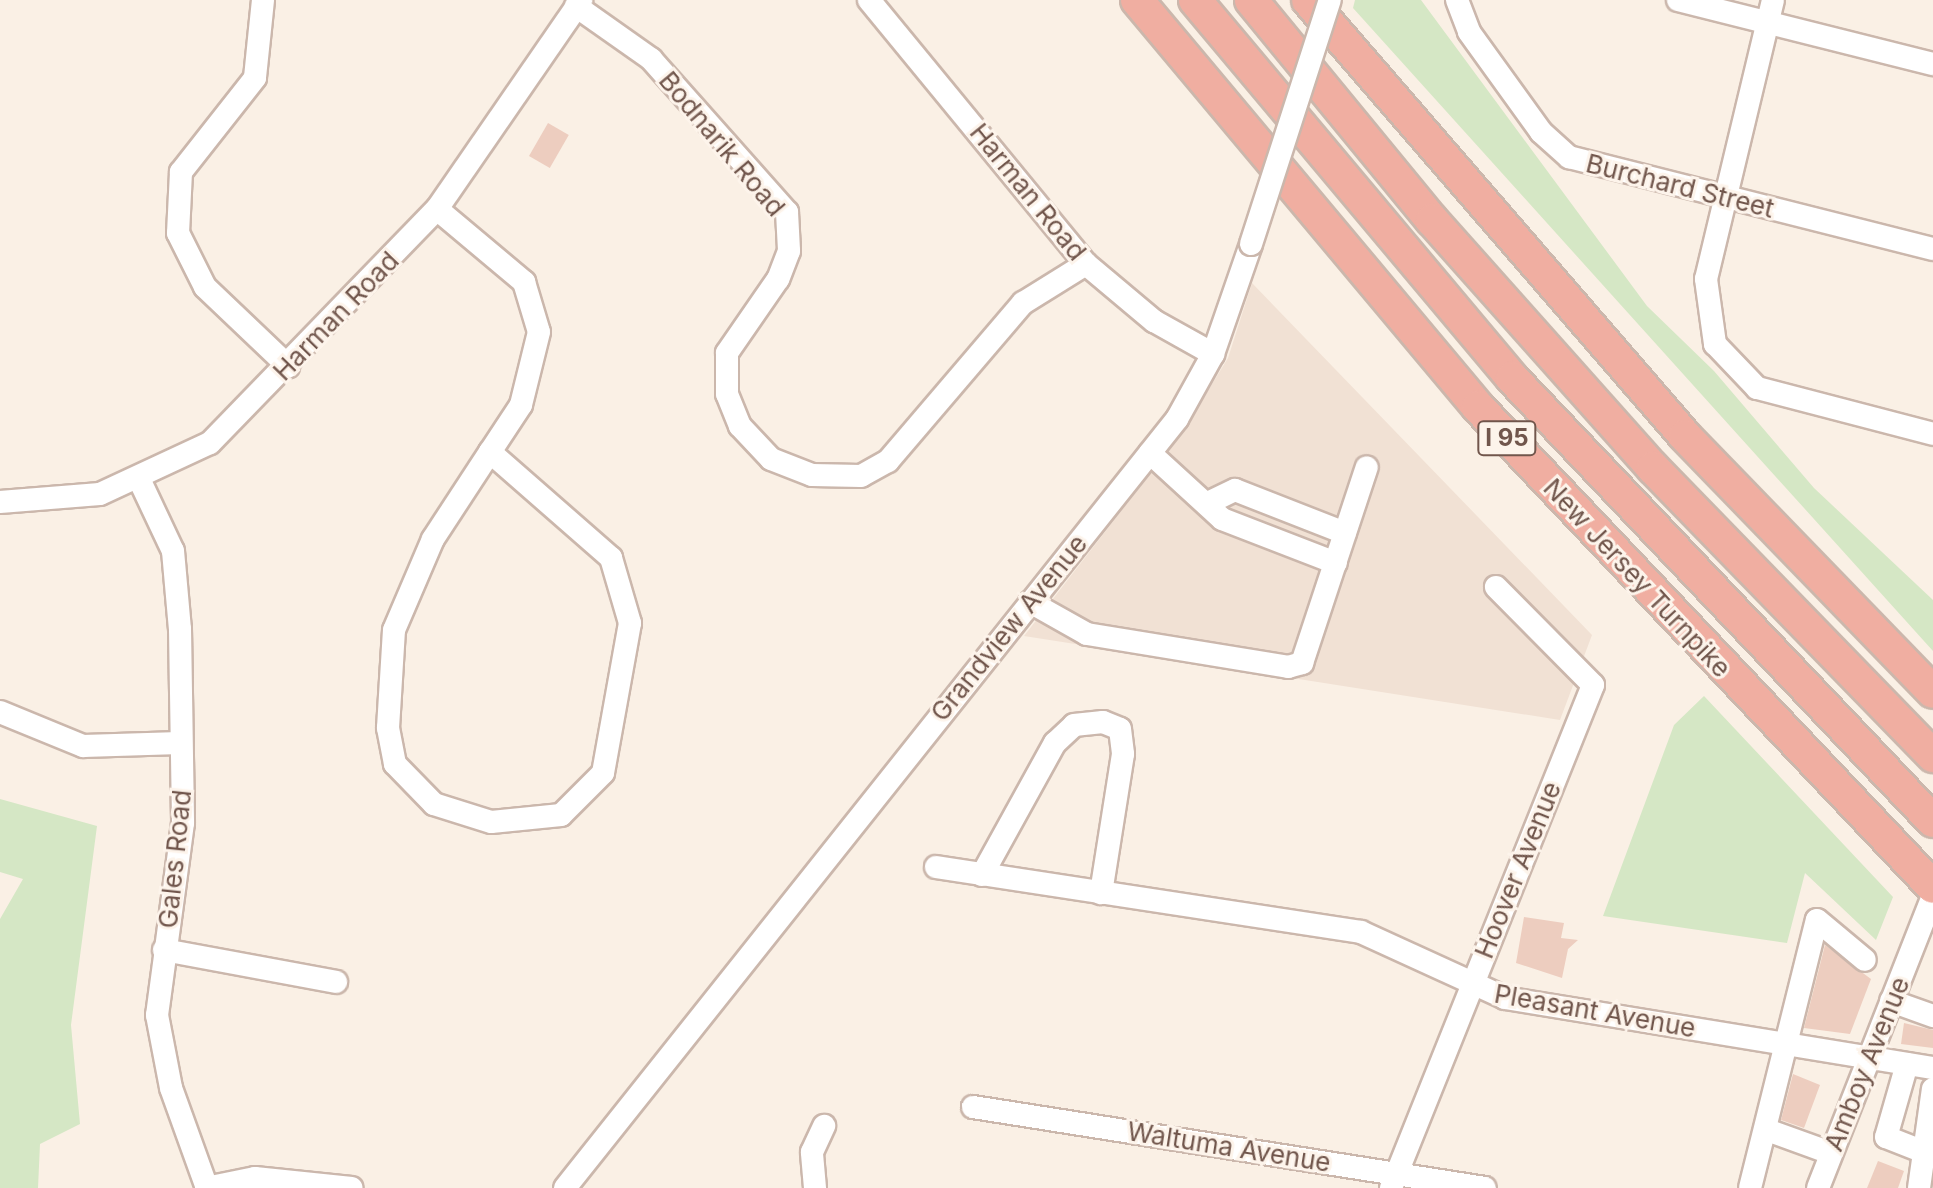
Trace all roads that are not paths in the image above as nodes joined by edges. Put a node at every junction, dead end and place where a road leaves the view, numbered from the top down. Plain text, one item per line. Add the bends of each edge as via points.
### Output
1 (263, 0) edge
2 (869, 0) edge
3 (1137, 0) edge
4 (1195, 0) edge
5 (1251, 0) edge
6 (1308, 0) edge
7 (1330, 0) edge
8 (1457, 0) edge
9 (1678, 0) edge
10 (1773, 0) edge
11 (579, 3) edge
12 (1767, 22) junction
13 (1933, 64) edge
14 (1723, 198) junction
15 (437, 209) junction
16 (1933, 249) edge
17 (1086, 264) junction
18 (1213, 354) junction
19 (288, 366) junction
20 (1933, 434) edge
21 (490, 452) junction
22 (1150, 453) junction
23 (1367, 467) dead end
24 (140, 481) junction
25 (0, 502) edge
26 (1208, 503) junction
27 (1345, 533) junction
28 (1336, 563) junction
29 (1496, 587) dead end
30 (1030, 602) junction
31 (1933, 692) edge
32 (0, 712) edge
33 (180, 743) junction
34 (1933, 756) edge
35 (1927, 814) edge
36 (936, 867) dead end
37 (982, 875) junction
38 (1933, 887) edge
39 (1101, 893) junction
40 (1933, 896) edge
41 (164, 950) junction
42 (1865, 960) dead end
43 (336, 982) dead end
44 (1471, 986) junction
45 (1891, 1001) junction
46 (1933, 1016) edge
47 (1785, 1044) junction
48 (1869, 1058) junction
49 (1907, 1064) junction
50 (1933, 1068) edge
51 (1933, 1089) edge
52 (973, 1107) dead end
53 (824, 1126) dead end
54 (1767, 1130) junction
55 (1924, 1152) junction
56 (1831, 1153) junction
57 (1394, 1180) edge
58 (280, 1183) edge
59 (206, 1188) edge
60 (351, 1188) edge
61 (565, 1188) edge
62 (815, 1188) edge
63 (1485, 1188) edge
64 (1750, 1188) edge
65 (1818, 1188) edge
66 (1919, 1188) edge

1 - 19 street via 255,78 181,172 178,233 205,287
2 - 17 street, Harman Road
3 - 38 highway, New Jersey Turnpike / I 95 via 1478,407
4 - 35 highway, New Jersey Turnpike / I 95 via 1512,378
5 - 34 highway via 1590,398
6 - 31 highway via 1664,414
7 - 18 street, Grandview Avenue, bridge
8 - 14 street, Burchard Street via 1469,32 1562,152
9 - 12 street
10 - 12 street
11 - 15 street, Harman Road
11 - 17 street, Bodnarik Road via 651,59 787,212 789,251 778,279 727,353 727,394 740,426 771,459 812,475 861,476 888,461 1023,303
12 - 13 street
12 - 14 street
14 - 16 street, Burchard Street
14 - 20 street via 1705,303 1715,344 1757,388
15 - 19 street, Harman Road
15 - 21 street via 524,282 539,332 521,405
17 - 18 street, Harman Road via 1154,321
18 - 22 street, Grandview Avenue
19 - 24 street, Harman Road via 210,443
21 - 21 street via 433,539 394,630 388,728 395,764 434,804 491,822 561,815 603,773 630,623 611,558
22 - 26 street
22 - 30 street, Grandview Avenue
23 - 27 street
24 - 25 street, Harman Road via 71,500
24 - 33 street, Gales Road via 173,551
26 - 27 street via 1235,490
26 - 28 street via 1222,519
27 - 28 street
28 - 30 street via 1302,663 1288,667 1087,634
29 - 44 street, Hoover Avenue via 1593,685
30 - 61 street, Grandview Avenue
32 - 33 street via 83,746
33 - 41 street, Gales Road via 183,823
36 - 37 street, Pleasant Avenue
37 - 39 street, Pleasant Avenue
37 - 39 street via 1055,743 1074,725 1103,722 1120,729 1123,754
39 - 44 street, Pleasant Avenue via 1361,932
40 - 45 street, Amboy Avenue
41 - 43 street
41 - 59 street, Gales Road via 157,1015 163,1053
42 - 47 street via 1817,920
44 - 47 street, Pleasant Avenue via 1505,998
44 - 57 street, Hoover Avenue
45 - 46 street
45 - 48 street, Amboy Avenue
47 - 48 street, Pleasant Avenue
47 - 54 street
48 - 49 street, Pleasant Avenue
48 - 56 street, Amboy Avenue
49 - 50 street, Pleasant Avenue
49 - 55 street via 1886,1137
51 - 55 street
52 - 57 street, Waltuma Avenue
53 - 62 street via 812,1152
54 - 56 street
54 - 64 street
55 - 66 street
56 - 65 street, Amboy Avenue
57 - 63 street, Waltuma Avenue
58 - 59 street
58 - 60 street

